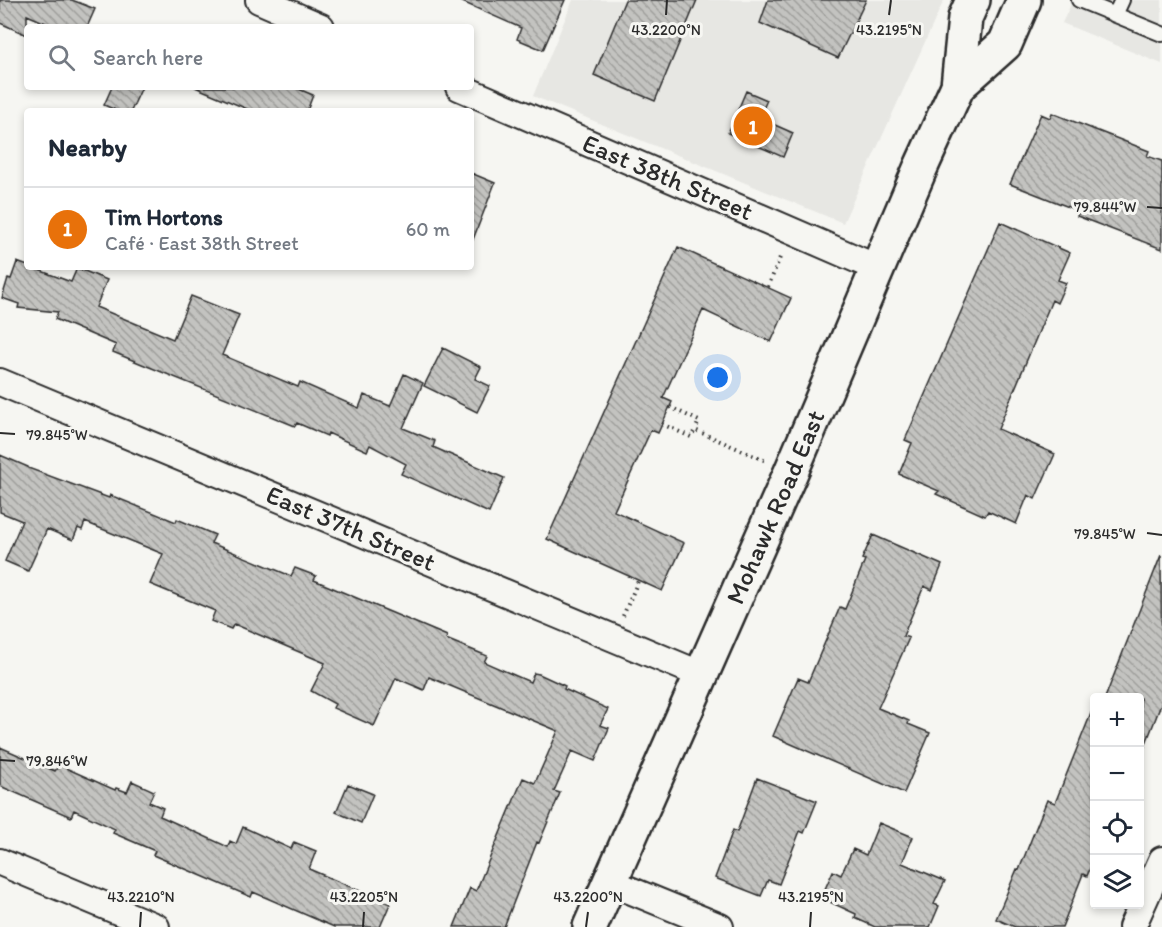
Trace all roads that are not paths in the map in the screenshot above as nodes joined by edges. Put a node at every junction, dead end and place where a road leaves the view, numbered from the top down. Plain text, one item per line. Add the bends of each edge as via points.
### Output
1 (259, 0) edge
2 (973, 0) edge
3 (1024, 0) edge
4 (1078, 0) edge
5 (1122, 0) edge
6 (1115, 15) junction
7 (314, 24) edge
8 (1162, 34) edge
9 (958, 86) junction
10 (466, 90) edge
11 (877, 268) junction
12 (0, 382) edge
13 (702, 675) junction
14 (1162, 860) edge
15 (0, 862) edge
16 (610, 882) junction
17 (156, 927) edge
18 (590, 927) edge
19 (720, 927) edge
20 (1132, 927) edge

1 - 7 street
2 - 9 main road, Mohawk Road East via 965,18
3 - 9 main road, Mohawk Road East via 1005,44
4 - 6 lane
5 - 6 lane
6 - 8 lane
9 - 11 main road, Mohawk Road East
10 - 11 street, East 38th Street
11 - 13 main road, Mohawk Road East
12 - 13 street, East 37th Street
13 - 16 main road, Mohawk Road East
14 - 20 street
15 - 17 street
16 - 18 main road, Mohawk Road East
16 - 19 street

